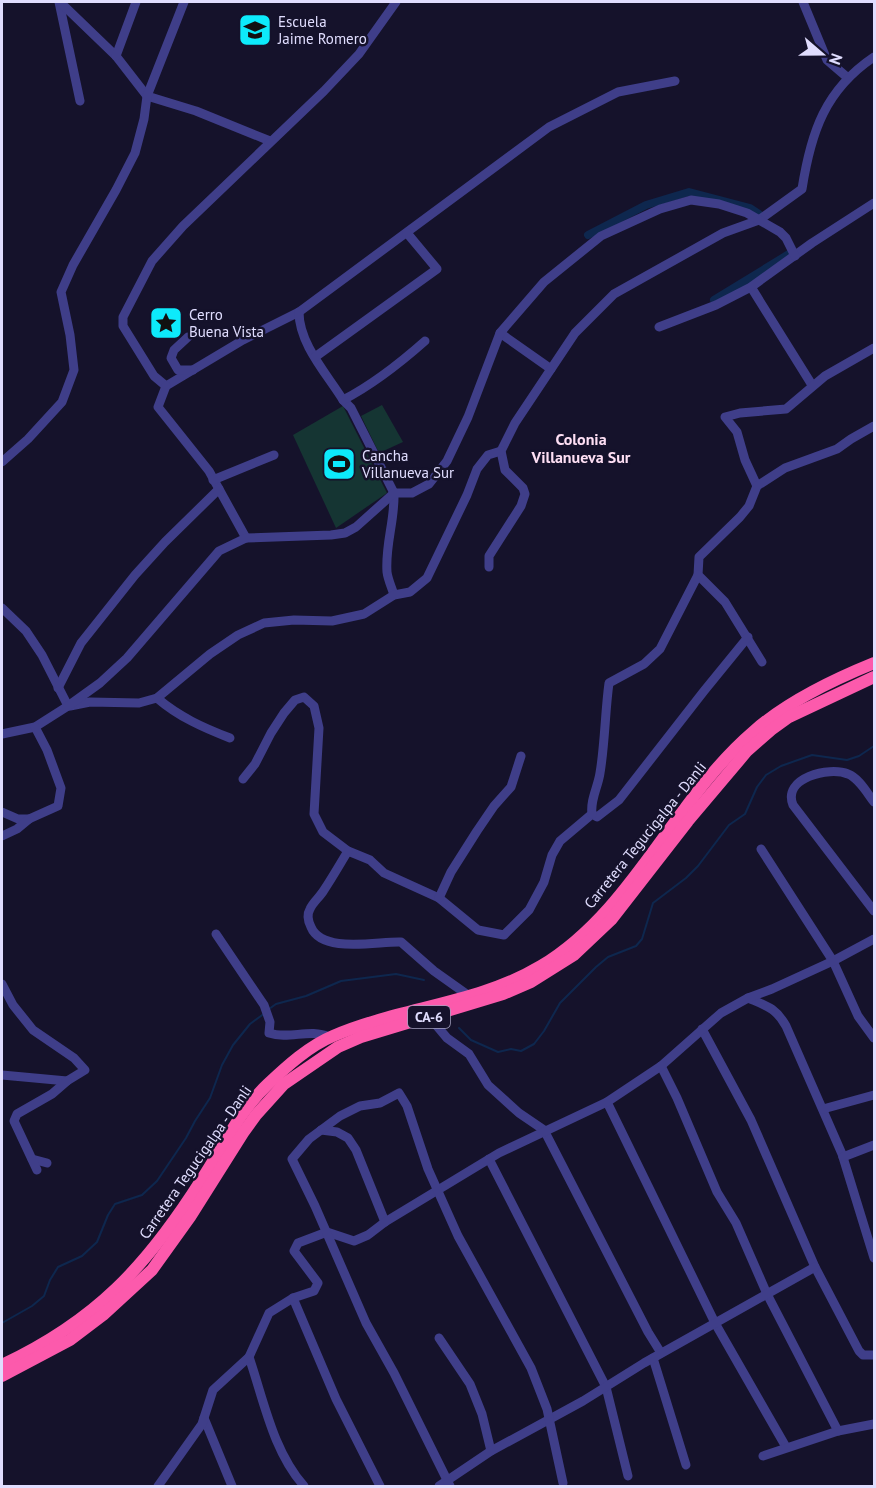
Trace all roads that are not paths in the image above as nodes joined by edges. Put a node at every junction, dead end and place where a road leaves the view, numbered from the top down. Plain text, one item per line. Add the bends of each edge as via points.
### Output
1 (60, 2) edge
2 (136, 2) edge
3 (184, 2) edge
4 (396, 2) edge
5 (803, 2) edge
6 (116, 56) junction
7 (874, 57) edge
8 (848, 78) junction
9 (675, 81) dead end
10 (147, 96) junction
11 (80, 101) dead end
12 (270, 141) junction
13 (874, 203) edge
14 (759, 220) junction
15 (407, 233) junction
16 (795, 256) junction
17 (752, 287) junction
18 (299, 312) junction
19 (659, 327) dead end
20 (500, 333) junction
21 (188, 337) dead end
22 (425, 341) dead end
23 (874, 348) edge
24 (315, 357) junction
25 (551, 369) junction
26 (195, 370) junction
27 (813, 385) junction
28 (166, 386) junction
29 (343, 400) junction
30 (874, 426) edge
31 (501, 451) junction
32 (274, 455) dead end
33 (2, 462) edge
34 (213, 480) junction
35 (757, 486) junction
36 (219, 489) junction
37 (394, 493) junction
38 (246, 538) junction
39 (489, 567) dead end
40 (698, 575) junction
41 (394, 595) junction
42 (2, 608) edge
43 (748, 637) junction
44 (762, 662) dead end
45 (874, 663) edge
46 (874, 677) edge
47 (58, 688) junction
48 (157, 698) junction
49 (68, 706) junction
50 (35, 727) junction
51 (2, 734) edge
52 (230, 738) dead end
53 (521, 756) dead end
54 (243, 779) dead end
55 (874, 802) edge
56 (2, 812) edge
57 (592, 814) junction
58 (29, 819) junction
59 (2, 836) edge
60 (761, 849) dead end
61 (348, 851) junction
62 (439, 898) junction
63 (874, 911) edge
64 (216, 934) dead end
65 (874, 939) edge
66 (833, 961) junction
67 (2, 984) edge
68 (472, 998) junction
69 (748, 998) junction
70 (425, 1012) junction
71 (702, 1029) junction
72 (329, 1038) junction
73 (874, 1038) edge
74 (661, 1066) junction
75 (2, 1075) edge
76 (67, 1081) junction
77 (874, 1095) edge
78 (607, 1102) junction
79 (823, 1109) junction
80 (321, 1130) junction
81 (544, 1130) junction
82 (874, 1145) edge
83 (843, 1156) junction
84 (32, 1159) junction
85 (489, 1159) junction
86 (47, 1162) dead end
87 (37, 1170) dead end
88 (437, 1190) junction
89 (385, 1222) junction
90 (327, 1232) junction
91 (872, 1244) edge
92 (874, 1258) edge
93 (815, 1267) junction
94 (766, 1294) junction
95 (293, 1298) junction
96 (715, 1323) junction
97 (439, 1338) dead end
98 (874, 1355) edge
99 (657, 1356) junction
100 (249, 1357) junction
101 (2, 1365) edge
102 (2, 1376) edge
103 (606, 1387) junction
104 (204, 1418) junction
105 (549, 1419) junction
106 (874, 1424) edge
107 (838, 1431) junction
108 (786, 1447) junction
109 (491, 1451) junction
110 (763, 1456) dead end
111 (686, 1465) dead end
112 (628, 1476) dead end
113 (563, 1483) dead end
114 (446, 1485) edge
115 (158, 1486) edge
116 (232, 1486) edge
117 (304, 1486) edge
118 (380, 1486) edge

1 - 6 street
1 - 11 street
2 - 6 street
3 - 10 street
4 - 12 street via 359,54
5 - 8 street via 827,60
6 - 10 street
7 - 8 street
8 - 14 street via 822,113 802,189
9 - 15 street via 618,92 549,127
10 - 12 street
10 - 33 street via 135,153 61,292 74,370 62,402
12 - 28 street via 152,261 123,317 123,326 154,376
13 - 16 street
14 - 16 street via 780,232
14 - 20 street via 719,204 691,200 660,209 601,236 575,256 544,282
14 - 25 street via 723,233 614,294 575,333
15 - 18 street
15 - 24 street via 437,269
16 - 17 street
17 - 19 street
17 - 27 street
18 - 24 street via 299,325
18 - 26 street
20 - 25 street
20 - 37 street via 447,461 429,484 412,493
21 - 26 street via 171,358 178,370
22 - 29 street via 364,390
23 - 27 street
24 - 29 street
25 - 31 street
26 - 28 street
27 - 35 street via 786,409 724,417 737,432
28 - 34 street via 158,407
29 - 37 street via 351,408
30 - 35 street via 837,449 785,468
31 - 39 street via 505,470 525,495 489,556
31 - 41 street via 488,455 477,469 427,578 410,592
32 - 34 street
34 - 36 street
35 - 40 street via 749,506 699,557
36 - 38 street
36 - 47 street via 150,559 91,629
37 - 38 street via 345,533
37 - 41 street via 387,574
38 - 49 street via 219,551 127,658
40 - 43 street via 725,602
40 - 57 street via 660,650 644,664 609,683 605,740
41 - 48 street via 364,614 332,621 264,623 210,654
42 - 47 street via 26,631
43 - 44 street
43 - 57 street via 619,800 597,817
45 - 68 highway, Carretera Tegucigalpa - Danli / CA-6 via 778,712 753,731 711,776 589,929 541,966
46 - 68 highway, Carretera Tegucigalpa - Danli / CA-6 via 789,717 747,751 612,920 574,955 503,994
47 - 49 street
48 - 49 street via 140,704 90,702
48 - 52 street via 197,725
49 - 50 street
50 - 51 street
50 - 58 street via 61,788 58,806
53 - 62 street via 512,787 487,816
54 - 61 street via 285,713 295,700 304,697 314,706 319,728 314,814 323,832
55 - 63 street via 855,777 841,772 805,778 790,798
56 - 58 street
57 - 62 street via 560,841 529,910 504,935 478,930
58 - 59 street
60 - 66 street
61 - 62 street via 370,860 384,873
61 - 68 street via 309,910 308,920 317,936 356,945 401,942
64 - 72 street via 264,1005 269,1033 315,1033
65 - 66 street
66 - 69 street
66 - 73 street via 858,1016
67 - 76 street via 33,1029 85,1070
68 - 70 highway, Carretera Tegucigalpa - Danli / CA-6
69 - 71 street
69 - 79 street via 780,1014
70 - 72 highway, Carretera Tegucigalpa - Danli / CA-6 via 369,1022
70 - 81 street via 447,1038 469,1054 488,1085
70 - 102 highway, Carretera Tegucigalpa - Danli / CA-6 via 338,1047 284,1084 243,1133 152,1270 104,1315 70,1340
71 - 74 street
71 - 93 street via 751,1119
72 - 101 highway, Carretera Tegucigalpa - Danli / CA-6 via 285,1068 252,1102 143,1263 99,1305 62,1332
74 - 78 street
74 - 94 street
75 - 76 street
76 - 84 street via 15,1117
77 - 79 street
78 - 81 street
78 - 96 street
79 - 83 street
80 - 88 street via 360,1106 380,1103 399,1094 407,1106
80 - 89 street via 348,1138
80 - 90 street via 292,1159
81 - 85 street
81 - 99 street
82 - 83 street
83 - 91 street
84 - 86 street
84 - 87 street
85 - 88 street
85 - 103 street
88 - 89 street
88 - 105 street via 531,1368
89 - 90 street via 354,1240
90 - 95 street via 298,1243 294,1251 318,1282 314,1291
90 - 114 street via 366,1323
91 - 92 street
93 - 94 street
93 - 98 street via 859,1351
94 - 96 street
94 - 107 street
95 - 100 street via 269,1312
95 - 118 street
96 - 99 street
96 - 108 street
97 - 109 street via 470,1384
99 - 103 street
99 - 111 street
100 - 104 street via 213,1390
100 - 117 street via 271,1426 290,1470
103 - 105 street
103 - 112 street
104 - 115 street
104 - 116 street
105 - 109 street
105 - 113 street
106 - 107 street
107 - 108 street
108 - 110 street
109 - 114 street

